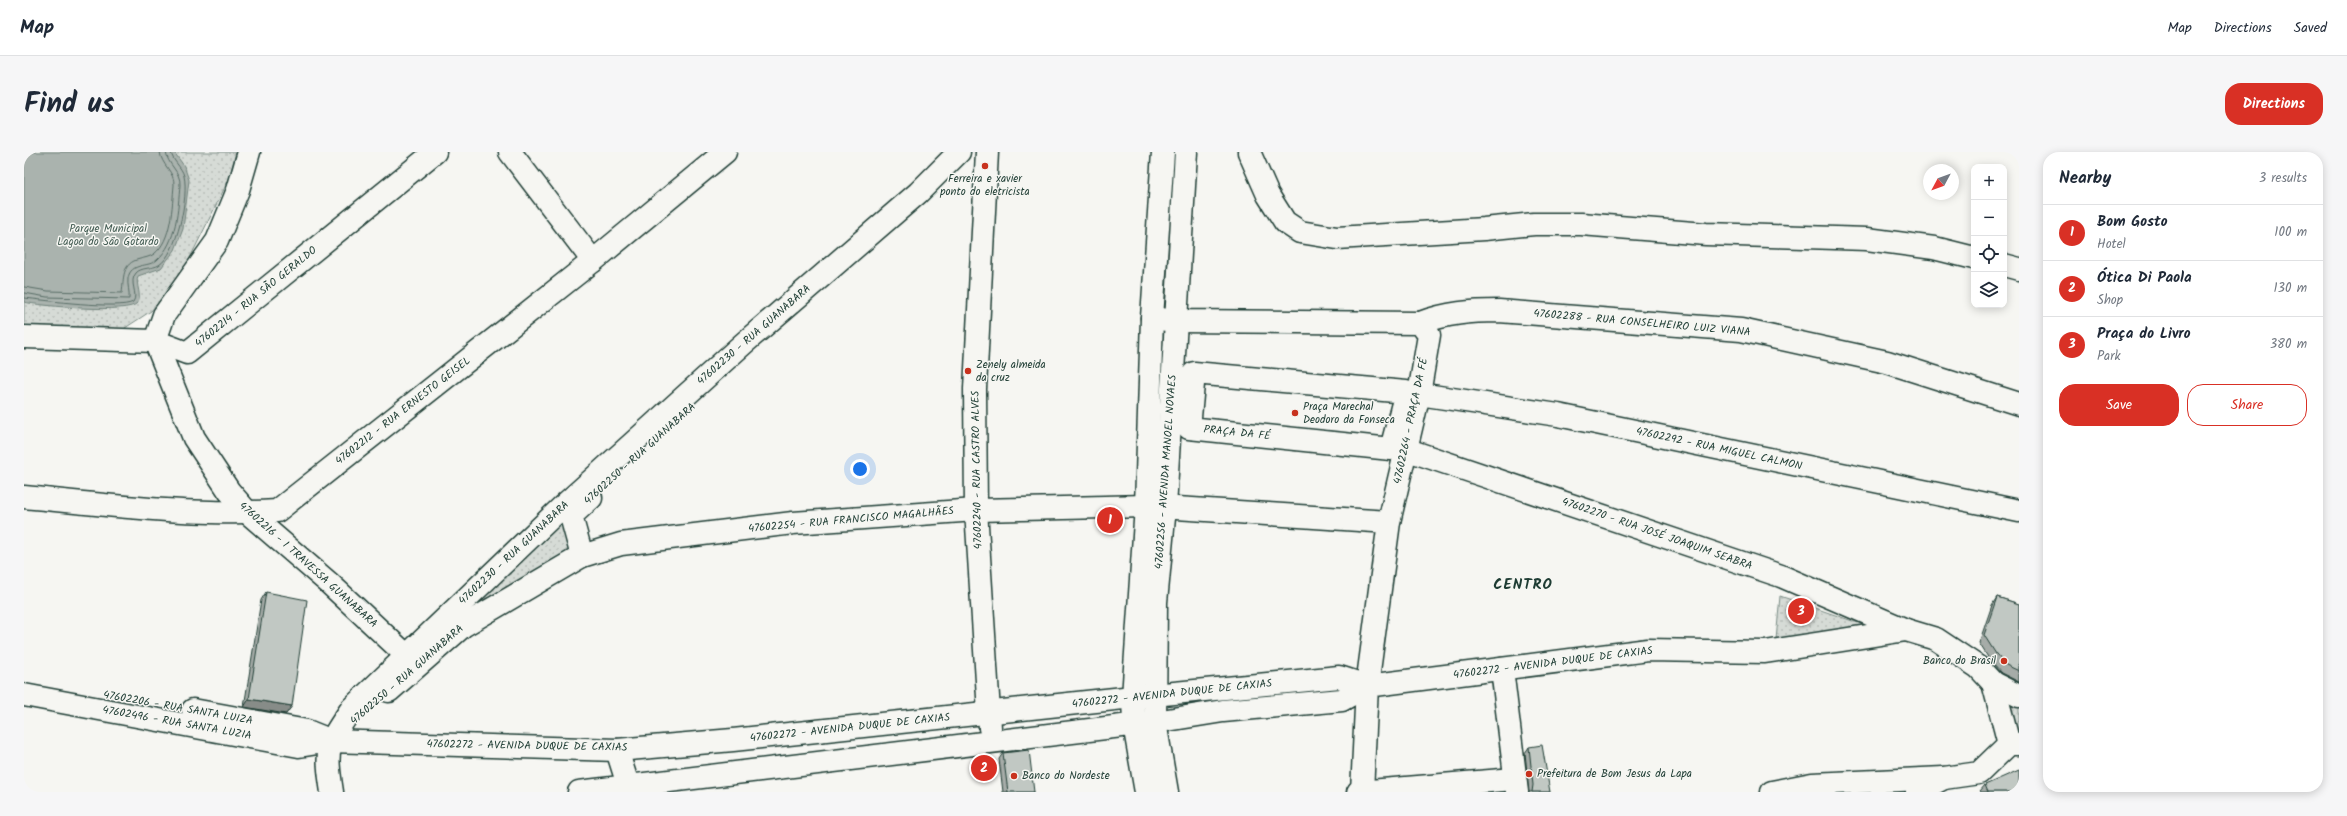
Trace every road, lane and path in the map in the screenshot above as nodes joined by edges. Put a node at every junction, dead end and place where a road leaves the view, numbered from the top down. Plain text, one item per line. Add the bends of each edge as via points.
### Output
1 (249, 152) edge
2 (435, 152) edge
3 (510, 152) edge
4 (725, 152) edge
5 (959, 152) edge
6 (972, 152) edge
7 (987, 152) edge
8 (1163, 152) edge
9 (1186, 152) edge
10 (1249, 152) edge
11 (1971, 257) edge
12 (593, 261) junction
13 (2007, 266) edge
14 (2019, 269) edge
15 (1152, 318) junction
16 (1176, 321) junction
17 (1420, 324) junction
18 (24, 337) edge
19 (155, 341) junction
20 (1411, 397) junction
21 (2019, 404) edge
22 (1405, 449) junction
23 (24, 497) edge
24 (1156, 506) junction
25 (976, 510) junction
26 (2019, 511) edge
27 (248, 512) junction
28 (1389, 522) junction
29 (582, 556) junction
30 (1906, 630) junction
31 (406, 655) junction
32 (1502, 669) junction
33 (24, 680) edge
34 (1993, 683) junction
35 (1367, 686) junction
36 (24, 695) edge
37 (1143, 696) junction
38 (2019, 696) edge
39 (990, 713) junction
40 (1144, 723) junction
41 (330, 741) junction
42 (991, 741) junction
43 (2014, 744) edge
44 (617, 750) junction
45 (1944, 778) junction
46 (628, 785) junction
47 (1516, 786) edge
48 (1887, 786) edge
49 (332, 792) edge
50 (579, 792) edge
51 (1146, 792) edge
52 (1167, 792) edge
53 (1358, 792) edge
54 (1362, 792) edge
55 (1772, 792) edge
56 (1917, 792) edge

1 - 19 street via 238,190 217,241 164,315
2 - 19 street, 47602214 - RUA SÃO GERALDO via 187,352
3 - 12 street
4 - 12 street, 47602212 - RUA ERNESTO GEISEL
5 - 31 street, 47602230 - RUA GUANABARA via 918,193 743,344 564,505
6 - 29 street, 47602250 - RUA GUANABARA via 962,167 922,204 571,516
7 - 25 street, 47602240 - RUA CASTRO ALVES via 975,389
8 - 15 street, 47602256 - AVENIDA MANOEL NOVAES
9 - 16 street, 47602256 - AVENIDA MANOEL NOVAES
10 - 11 street via 1268,195 1285,222 1300,232 1337,238 1534,224 1581,224 1706,234 1868,240 1934,248
12 - 27 street, 47602212 - RUA ERNESTO GEISEL via 277,511
13 - 14 street
15 - 16 street
15 - 24 street, 47602256 - AVENIDA MANOEL NOVAES
16 - 17 street
16 - 24 street, 47602256 - AVENIDA MANOEL NOVAES
17 - 20 street, 47602264 - PRAÇA DA FÉ via 1429,335
17 - 21 street, 47602288 - RUA CONSELHEIRO LUIZ VIANA via 1439,316 1463,311 1499,311 1741,330 1887,362
18 - 19 street, 47602214 - RUA SÃO GERALDO
19 - 27 street, 47602216 - I TRAVESSA GUANABARA via 194,438 215,472
20 - 20 street, PRAÇA DA FÉ via 1391,449 1189,428 1194,374 1406,392
20 - 22 street, 47602264 - PRAÇA DA FÉ
20 - 26 street, 47602292 - RUA MIGUEL CALMON via 1558,415
22 - 28 street, 47602264 - PRAÇA DA FÉ
22 - 30 street, 47602270 - RUA JOSÉ JOAQUIM SEABRA via 1781,576
23 - 27 street, 47602212 - RUA ERNESTO GEISEL via 172,510
24 - 25 street, 47602254 - RUA FRANCISCO MAGALHÃES
24 - 28 street
24 - 37 street, 47602256 - AVENIDA MANOEL NOVAES
25 - 29 street, 47602254 - RUA FRANCISCO MAGALHÃES via 792,523 621,544
25 - 39 street, 47602240 - RUA CASTRO ALVES
27 - 31 street, 47602216 - I TRAVESSA GUANABARA
28 - 35 street, 47602264 - PRAÇA DA FÉ
29 - 41 street, 47602250 - RUA GUANABARA via 462,626
30 - 32 street, 47602272 - AVENIDA DUQUE DE CAXIAS via 1765,652 1648,650
30 - 34 street, 47602270 - RUA JOSÉ JOAQUIM SEABRA via 1936,639 1956,650
31 - 41 street, 47602230 - RUA GUANABARA via 352,708
32 - 35 street, 47602272 - AVENIDA DUQUE DE CAXIAS
32 - 47 street
33 - 41 street, 47602206 - RUA SANTA LUIZA via 307,731
34 - 38 street
34 - 43 street
35 - 37 street, 47602272 - AVENIDA DUQUE DE CAXIAS via 1339,677
35 - 40 street, 47602272 - AVENIDA DUQUE DE CAXIAS via 1342,700 1223,711
35 - 54 street, 47602264 - PRAÇA DA FÉ
36 - 41 street, 47602496 - RUA SANTA LUZIA via 299,746
37 - 39 street, 47602272 - AVENIDA DUQUE DE CAXIAS
37 - 40 street, 47602256 - AVENIDA MANOEL NOVAES
39 - 42 street, 47602240 - RUA CASTRO ALVES
39 - 44 street, 47602272 - AVENIDA DUQUE DE CAXIAS
40 - 42 street, 47602272 - AVENIDA DUQUE DE CAXIAS
40 - 51 street, 47602256 - AVENIDA MANOEL NOVAES
40 - 52 street, 47602256 - AVENIDA MANOEL NOVAES
41 - 44 street, 47602272 - AVENIDA DUQUE DE CAXIAS
41 - 49 street via 327,762
42 - 46 street, 47602272 - AVENIDA DUQUE DE CAXIAS
43 - 45 street via 1979,773
44 - 46 street
45 - 48 street
45 - 56 street
46 - 50 street, 47602272 - AVENIDA DUQUE DE CAXIAS
47 - 54 street
48 - 55 street via 1812,784
53 - 54 street

